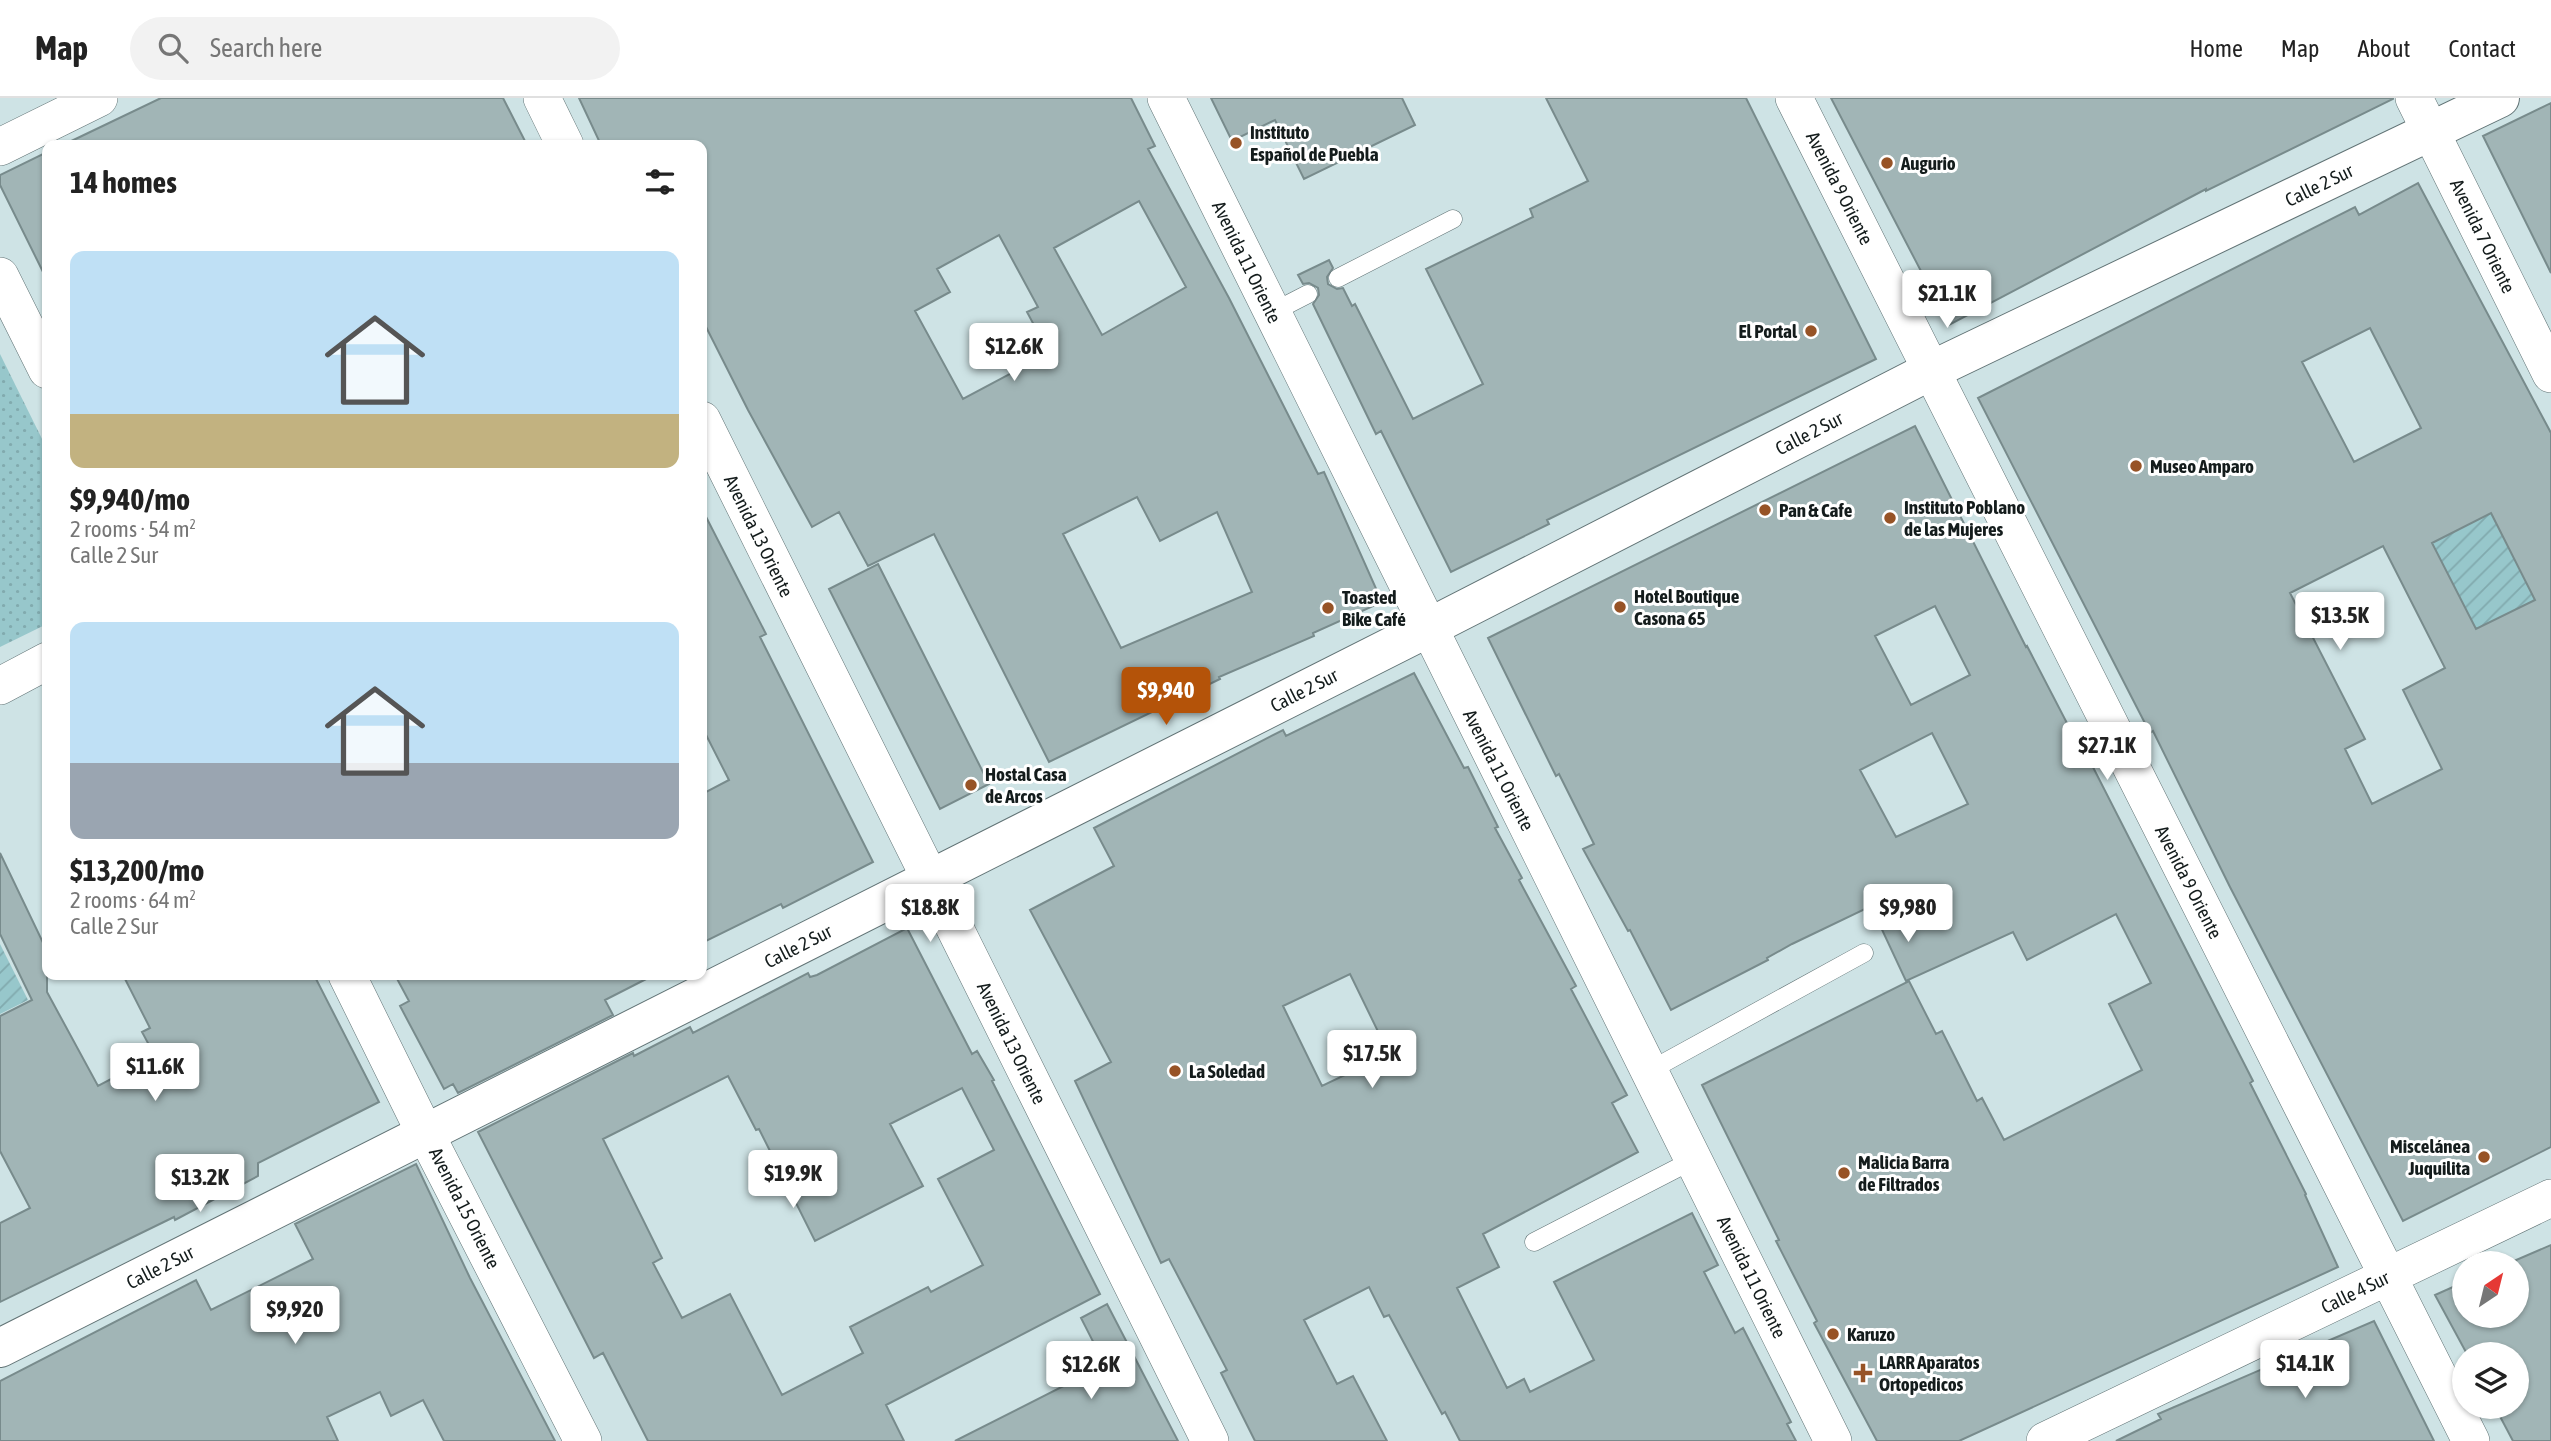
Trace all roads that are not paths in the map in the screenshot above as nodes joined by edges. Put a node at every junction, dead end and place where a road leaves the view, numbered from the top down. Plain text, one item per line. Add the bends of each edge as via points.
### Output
1 (99, 98) edge
2 (542, 98) edge
3 (1166, 98) edge
4 (1794, 98) edge
5 (2414, 98) edge
6 (2500, 98) edge
7 (2431, 132) junction
8 (563, 140) edge
9 (0, 147) edge
10 (1453, 219) dead end
11 (0, 276) edge
12 (1338, 278) dead end
13 (1308, 294) dead end
14 (1273, 312) junction
15 (42, 360) edge
16 (1932, 370) junction
17 (2551, 374) edge
18 (707, 430) edge
19 (1428, 628) junction
20 (42, 664) edge
21 (0, 687) edge
22 (930, 879) junction
23 (1864, 953) dead end
24 (350, 980) edge
25 (1649, 1071) junction
26 (426, 1133) junction
27 (1693, 1160) junction
28 (2551, 1198) edge
29 (1534, 1242) dead end
30 (2388, 1276) junction
31 (0, 1348) edge
32 (583, 1441) edge
33 (1210, 1441) edge
34 (1833, 1441) edge
35 (2045, 1441) edge
36 (2471, 1441) edge

1 - 9 street
2 - 8 street
3 - 14 street, Avenida 11 Oriente
4 - 16 street, Avenida 9 Oriente
5 - 7 street, Avenida 7 Oriente
6 - 7 street, Calle 2 Sur
7 - 16 street, Calle 2 Sur
7 - 17 street, Avenida 7 Oriente
10 - 12 lane
11 - 15 street
13 - 14 lane
14 - 19 street, Avenida 11 Oriente
16 - 19 street, Calle 2 Sur
16 - 30 street, Avenida 9 Oriente
18 - 22 street, Avenida 13 Oriente
19 - 22 street, Calle 2 Sur
19 - 25 street, Avenida 11 Oriente
20 - 21 street
22 - 26 street, Calle 2 Sur
22 - 33 street, Avenida 13 Oriente
23 - 25 lane
24 - 26 street, Avenida 15 Oriente
25 - 27 street, Avenida 11 Oriente
26 - 31 street, Calle 2 Sur
26 - 32 street, Avenida 15 Oriente
27 - 29 lane
27 - 34 street, Avenida 11 Oriente
28 - 30 street, Calle 4 Sur
30 - 35 street, Calle 4 Sur
30 - 36 street, Avenida 9 Oriente

